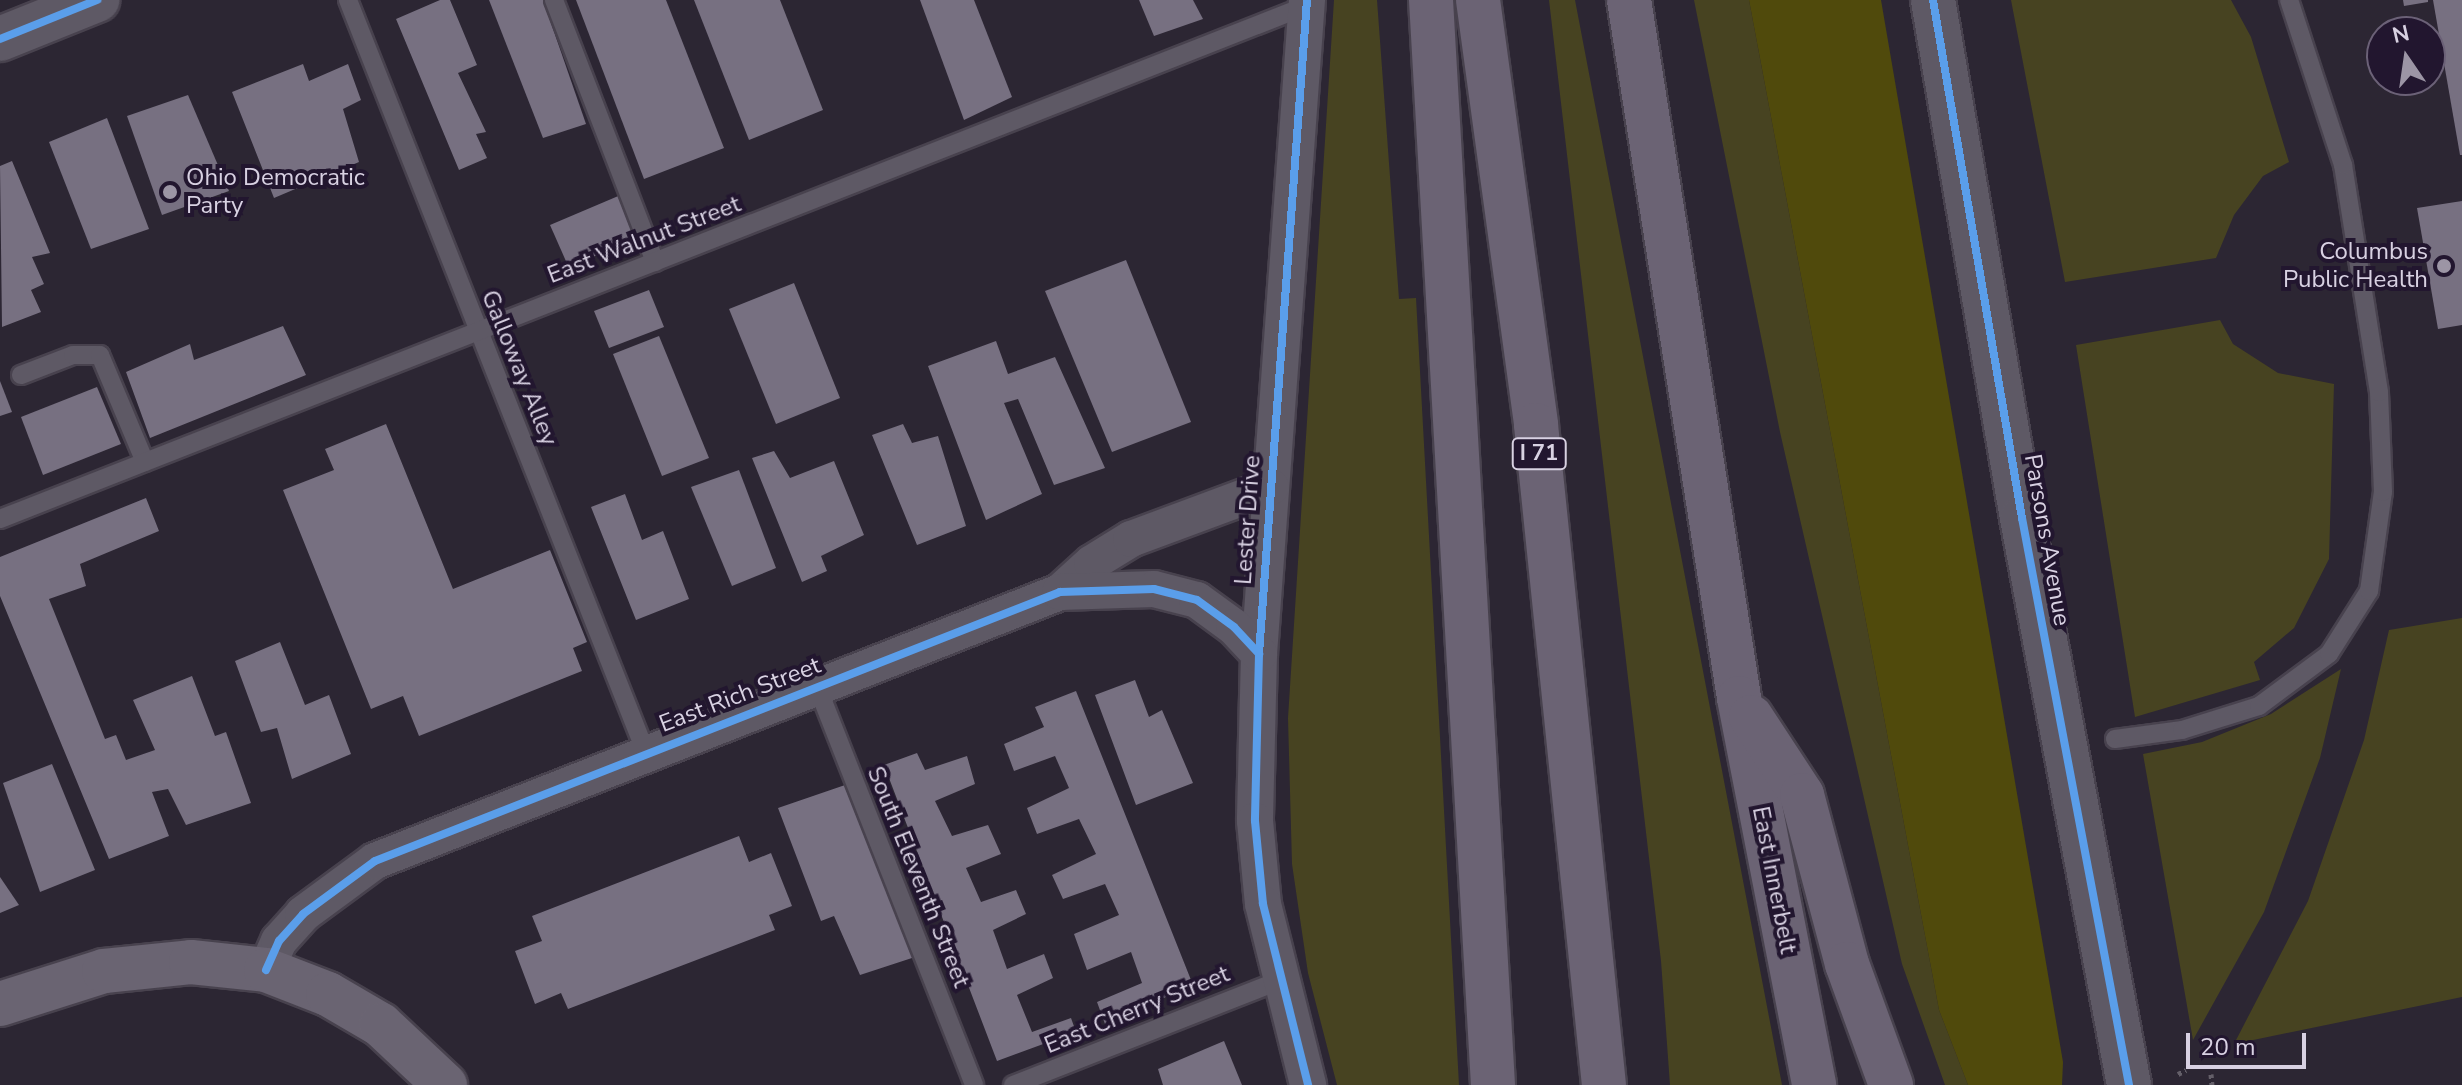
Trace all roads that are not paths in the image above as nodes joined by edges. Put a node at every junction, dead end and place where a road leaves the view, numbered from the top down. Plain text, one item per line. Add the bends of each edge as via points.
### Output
1 (97, 0) edge
2 (348, 0) edge
3 (554, 0) edge
4 (1431, 0) edge
5 (1478, 0) edge
6 (1629, 0) edge
7 (1933, 0) edge
8 (2289, 0) edge
9 (1307, 3) edge
10 (0, 39) edge
11 (655, 262) junction
12 (479, 331) junction
13 (21, 375) dead end
14 (145, 462) junction
15 (1271, 487) junction
16 (0, 519) edge
17 (1060, 592) junction
18 (1259, 654) junction
19 (817, 686) junction
20 (1739, 698) junction
21 (2115, 739) dead end
22 (646, 753) junction
23 (1590, 909) junction
24 (266, 970) junction
25 (1279, 981) junction
26 (0, 1004) edge
27 (1812, 1074) edge
28 (445, 1085) edge
29 (974, 1085) edge
30 (1013, 1085) edge
31 (1308, 1085) edge
32 (1493, 1085) edge
33 (1604, 1085) edge
34 (1630, 1085) edge
35 (1891, 1085) edge
36 (2129, 1085) edge

1 - 10 street
2 - 12 lane, Galloway Alley
3 - 11 lane
4 - 32 highway
5 - 23 highway, I 71 / I 71 via 1536,425
6 - 20 highway, East Innerbelt
7 - 36 street, Parsons Avenue via 2022,518
8 - 21 lane via 2343,165 2379,392 2383,492 2369,591 2329,654 2259,706 2182,730
9 - 11 lane, East Walnut Street
9 - 15 street, Lester Drive
11 - 12 lane, East Walnut Street
12 - 14 lane, East Walnut Street
12 - 22 lane, Galloway Alley
13 - 14 lane via 73,355 100,355
14 - 16 lane, East Walnut Street
15 - 17 street, East Rich Street via 1131,539 1092,563
15 - 18 street, Lester Drive
17 - 18 street, East Rich Street via 1154,589 1197,600
17 - 19 street, East Rich Street
18 - 25 street, Lester Drive via 1255,821 1263,904
19 - 22 street, East Rich Street
19 - 29 lane, South Eleventh Street
20 - 27 highway, East Innerbelt
20 - 35 highway via 1802,795 1847,964
22 - 24 street, East Rich Street via 375,861 303,914 279,941
23 - 33 highway, I 71
23 - 34 highway
24 - 26 main road via 191,962 104,971
24 - 28 main road via 328,994 381,1025
25 - 30 lane, East Cherry Street
25 - 31 street, Lester Drive

